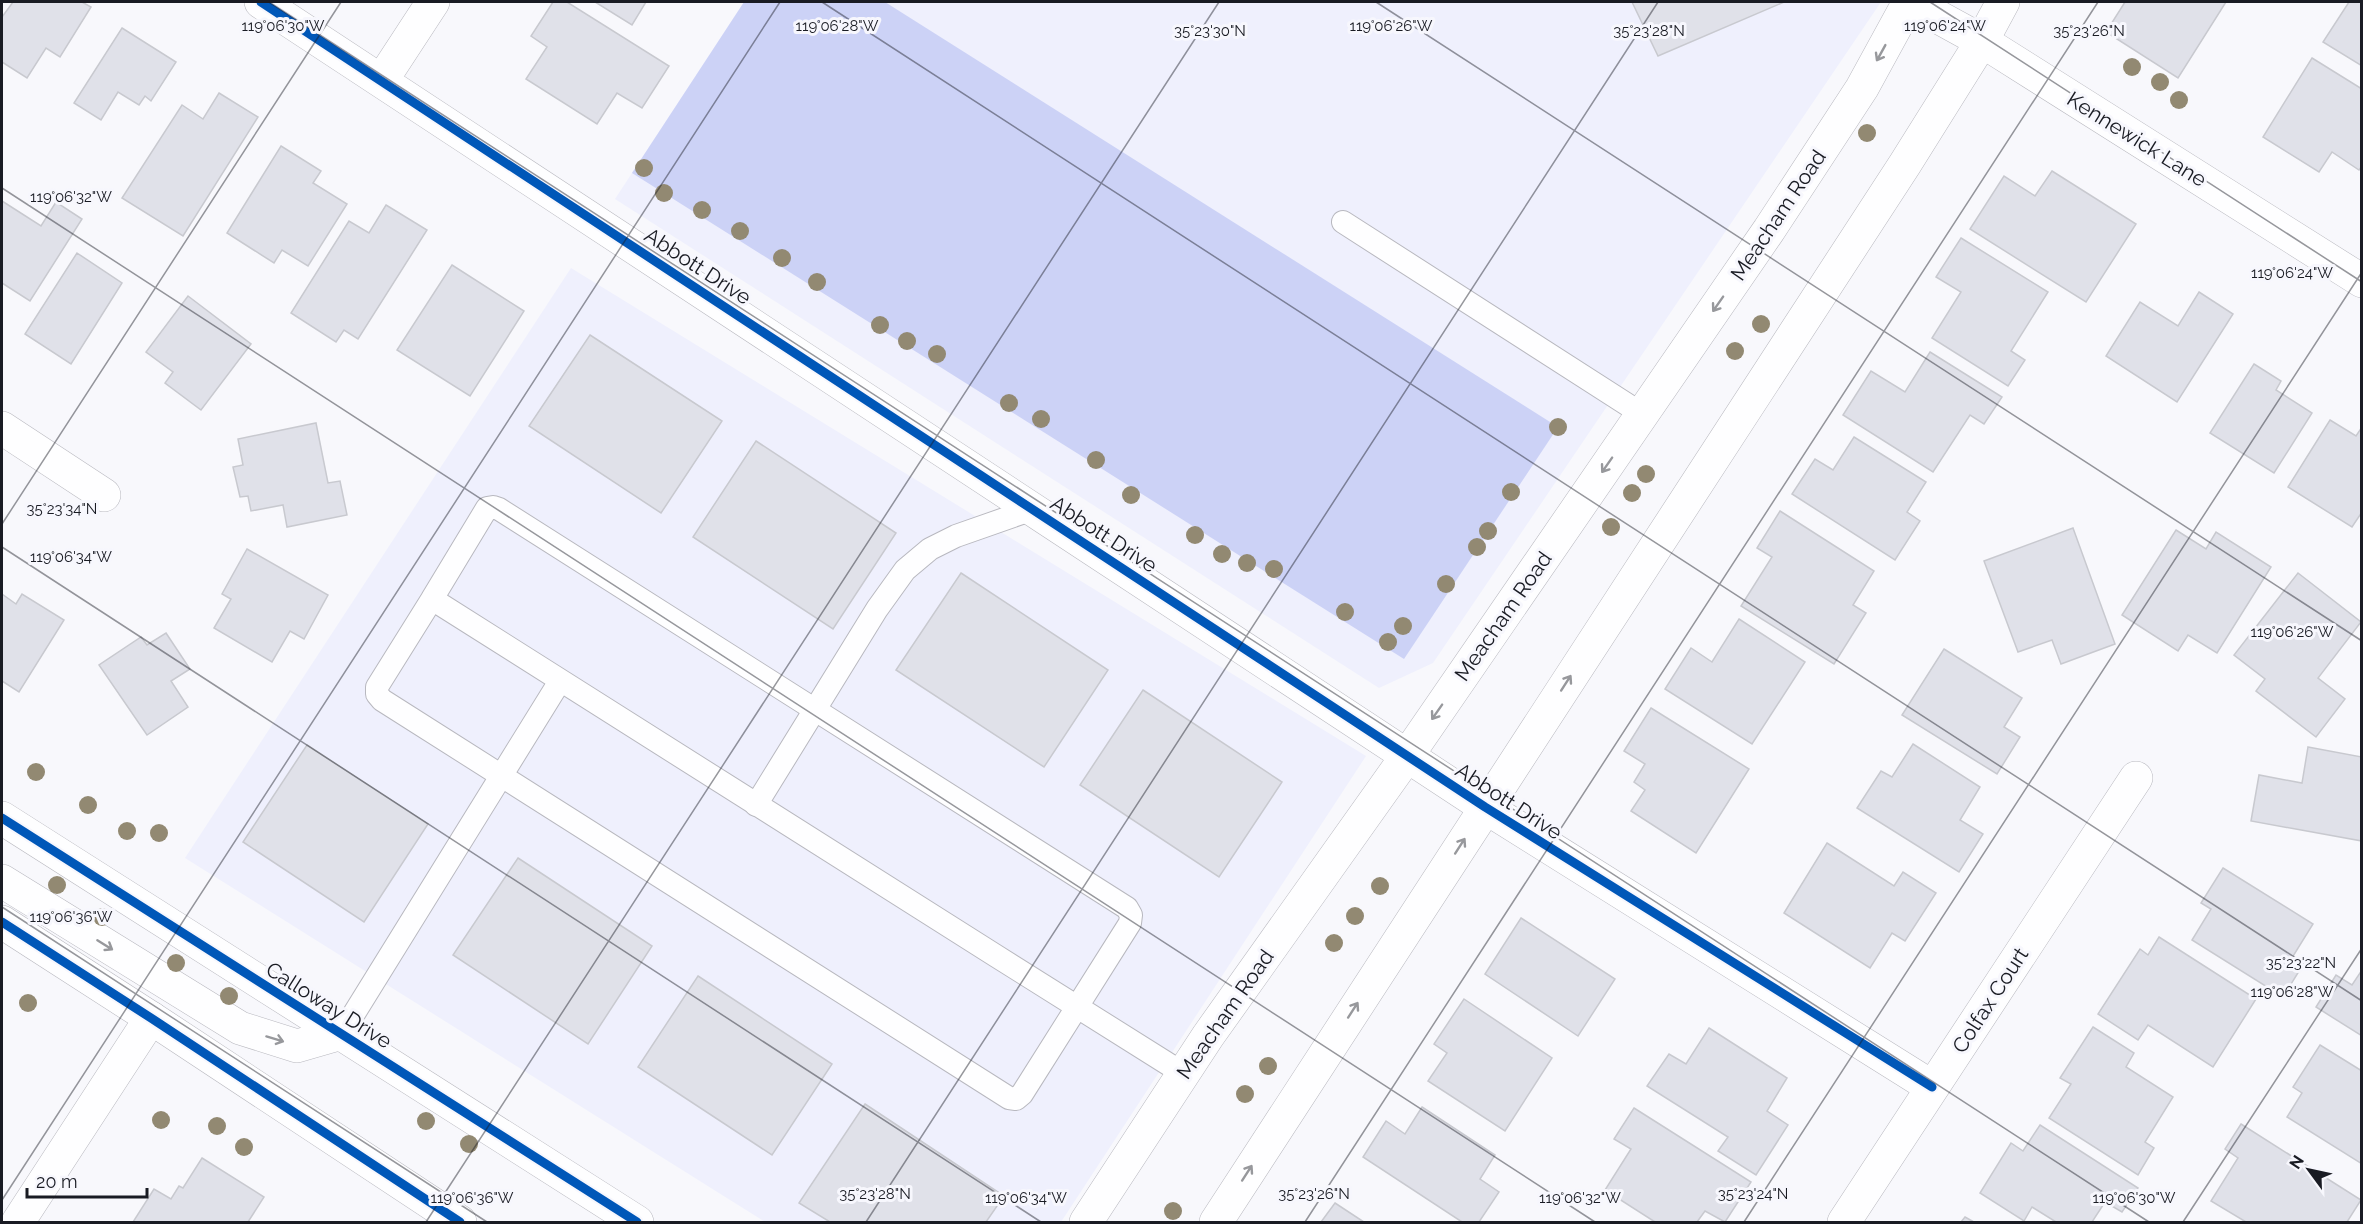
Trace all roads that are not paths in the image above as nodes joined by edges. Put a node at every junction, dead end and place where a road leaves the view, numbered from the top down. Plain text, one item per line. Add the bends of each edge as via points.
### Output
1 (261, 2) edge
2 (433, 2) edge
3 (1910, 2) edge
4 (2003, 2) edge
5 (1982, 41) junction
6 (382, 80) junction
7 (1343, 222) dead end
8 (2361, 281) edge
9 (1642, 414) junction
10 (2, 428) edge
11 (104, 495) dead end
12 (1033, 508) junction
13 (432, 599) junction
14 (560, 681) junction
15 (814, 710) junction
16 (1407, 756) junction
17 (501, 776) junction
18 (2136, 778) dead end
19 (756, 805) junction
20 (1485, 807) junction
21 (2, 818) edge
22 (2, 881) edge
23 (2, 922) edge
24 (1078, 1007) junction
25 (151, 1018) junction
26 (342, 1033) junction
27 (1184, 1074) junction
28 (1932, 1088) junction
29 (18, 1222) edge
30 (460, 1222) edge
31 (637, 1222) edge
32 (1086, 1222) edge
33 (1216, 1222) edge
34 (1844, 1222) edge

1 - 6 street, Abbott Drive
2 - 6 street
3 - 5 street, Kennewick Lane
3 -> 9 street, Meacham Road via 1862,88
4 - 5 street
5 - 8 street, Kennewick Lane
20 -> 5 street
6 - 12 street, Abbott Drive
7 - 9 lane
9 -> 16 street, Meacham Road
10 - 11 street
12 - 15 lane via 956,536 930,549 905,570
12 - 16 street, Abbott Drive
13 - 14 lane
13 - 15 lane via 487,508 493,507
13 - 17 lane via 376,694
14 - 17 lane
14 - 19 lane
15 - 19 lane
15 - 24 lane via 1127,908 1130,923
16 - 20 street, Abbott Drive
16 - 27 street, Meacham Road
17 - 24 lane via 1009,1098 1016,1099 1022,1094
17 - 26 lane
18 - 28 street, Colfax Court
19 - 24 lane
20 - 28 street, Abbott Drive
33 -> 20 street
21 - 26 street, Calloway Drive
22 -> 26 street via 240,1028 297,1046
23 - 25 street
24 - 27 lane
25 - 29 street
25 - 30 street
26 - 31 street, Calloway Drive
27 - 32 street, Meacham Road
28 - 34 street, Colfax Court

